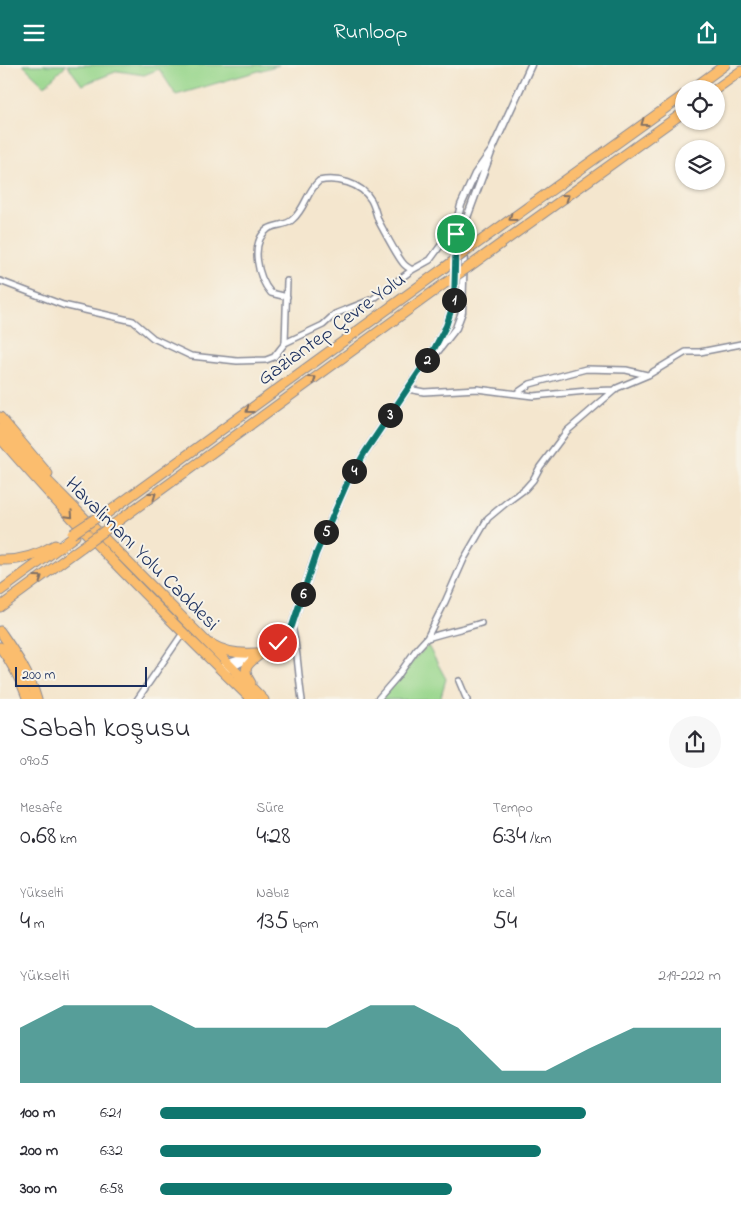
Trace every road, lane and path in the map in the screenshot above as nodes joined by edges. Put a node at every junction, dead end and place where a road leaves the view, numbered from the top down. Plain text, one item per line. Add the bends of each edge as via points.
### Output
1 (531, 65) edge
2 (725, 65) edge
3 (741, 71) edge
4 (704, 80) edge
5 (725, 83) edge
6 (675, 101) edge
7 (675, 118) edge
8 (492, 150) junction
9 (441, 245) dead end
10 (412, 270) junction
11 (0, 281) edge
12 (288, 281) dead end
13 (287, 297) junction
14 (285, 343) junction
15 (741, 344) edge
16 (420, 372) junction
17 (648, 375) junction
18 (408, 389) junction
19 (615, 390) junction
20 (517, 393) junction
21 (0, 417) edge
22 (0, 428) edge
23 (0, 438) edge
24 (0, 447) edge
25 (55, 500) junction
26 (74, 508) junction
27 (74, 535) junction
28 (0, 560) edge
29 (0, 591) edge
30 (0, 607) edge
31 (481, 623) dead end
32 (292, 626) junction
33 (0, 631) edge
34 (184, 632) junction
35 (427, 638) junction
36 (203, 639) junction
37 (0, 647) edge
38 (264, 651) junction
39 (225, 668) junction
40 (459, 681) dead end
41 (258, 698) edge
42 (28, 699) edge
43 (37, 699) edge
44 (137, 699) edge
45 (302, 699) edge
46 (377, 699) edge
47 (467, 699) edge

1 - 8 street
2 - 4 highway
3 - 5 highway
6 -> 27 highway, Gaziantep Çevre Yolu, bridge
30 -> 7 highway, Gaziantep Çevre Yolu, bridge
8 - 16 street via 475,174 460,205 454,302 446,326
8 - 16 street via 465,223 462,311 446,343
9 - 10 street via 430,260
10 - 13 street via 399,256 367,195 346,182 335,179 319,181 295,218 267,230 258,245 257,261 265,283 272,293
10 - 14 street via 373,299 335,314 323,325
11 - 14 street via 63,305 133,321 153,338 192,355 237,361 266,360 274,357
12 - 13 street
13 - 14 street
15 - 17 street via 686,352
16 - 18 street
17 - 19 street
17 - 20 street via 626,370 586,369 530,384
18 - 20 street via 424,392 467,388
18 - 32 street via 348,481 316,554
19 - 20 street via 533,396
19 - 35 street via 567,431 525,489 488,519 464,559
21 - 26 highway
22 - 26 highway, Havalimanı Yolu Caddesi
23 - 25 highway, Havalimanı Yolu Caddesi
24 - 25 highway via 32,482
25 -> 34 highway, Havalimanı Yolu Caddesi
26 - 36 highway, Havalimanı Yolu Caddesi
27 - 28 highway via 38,554 23,559
27 - 29 highway, Gaziantep Çevre Yolu
31 - 35 street
32 - 38 street via 278,643
32 - 45 street
33 - 43 highway via 23,665
34 - 39 highway, Havalimanı Yolu Caddesi
34 - 44 street
35 - 46 street
36 - 38 highway via 238,654
36 - 39 highway, Havalimanı Yolu Caddesi
37 - 42 highway via 15,669
38 - 39 street
38 - 41 highway via 250,662 245,673
39 - 41 highway, Havalimanı Yolu Caddesi
40 - 47 street

